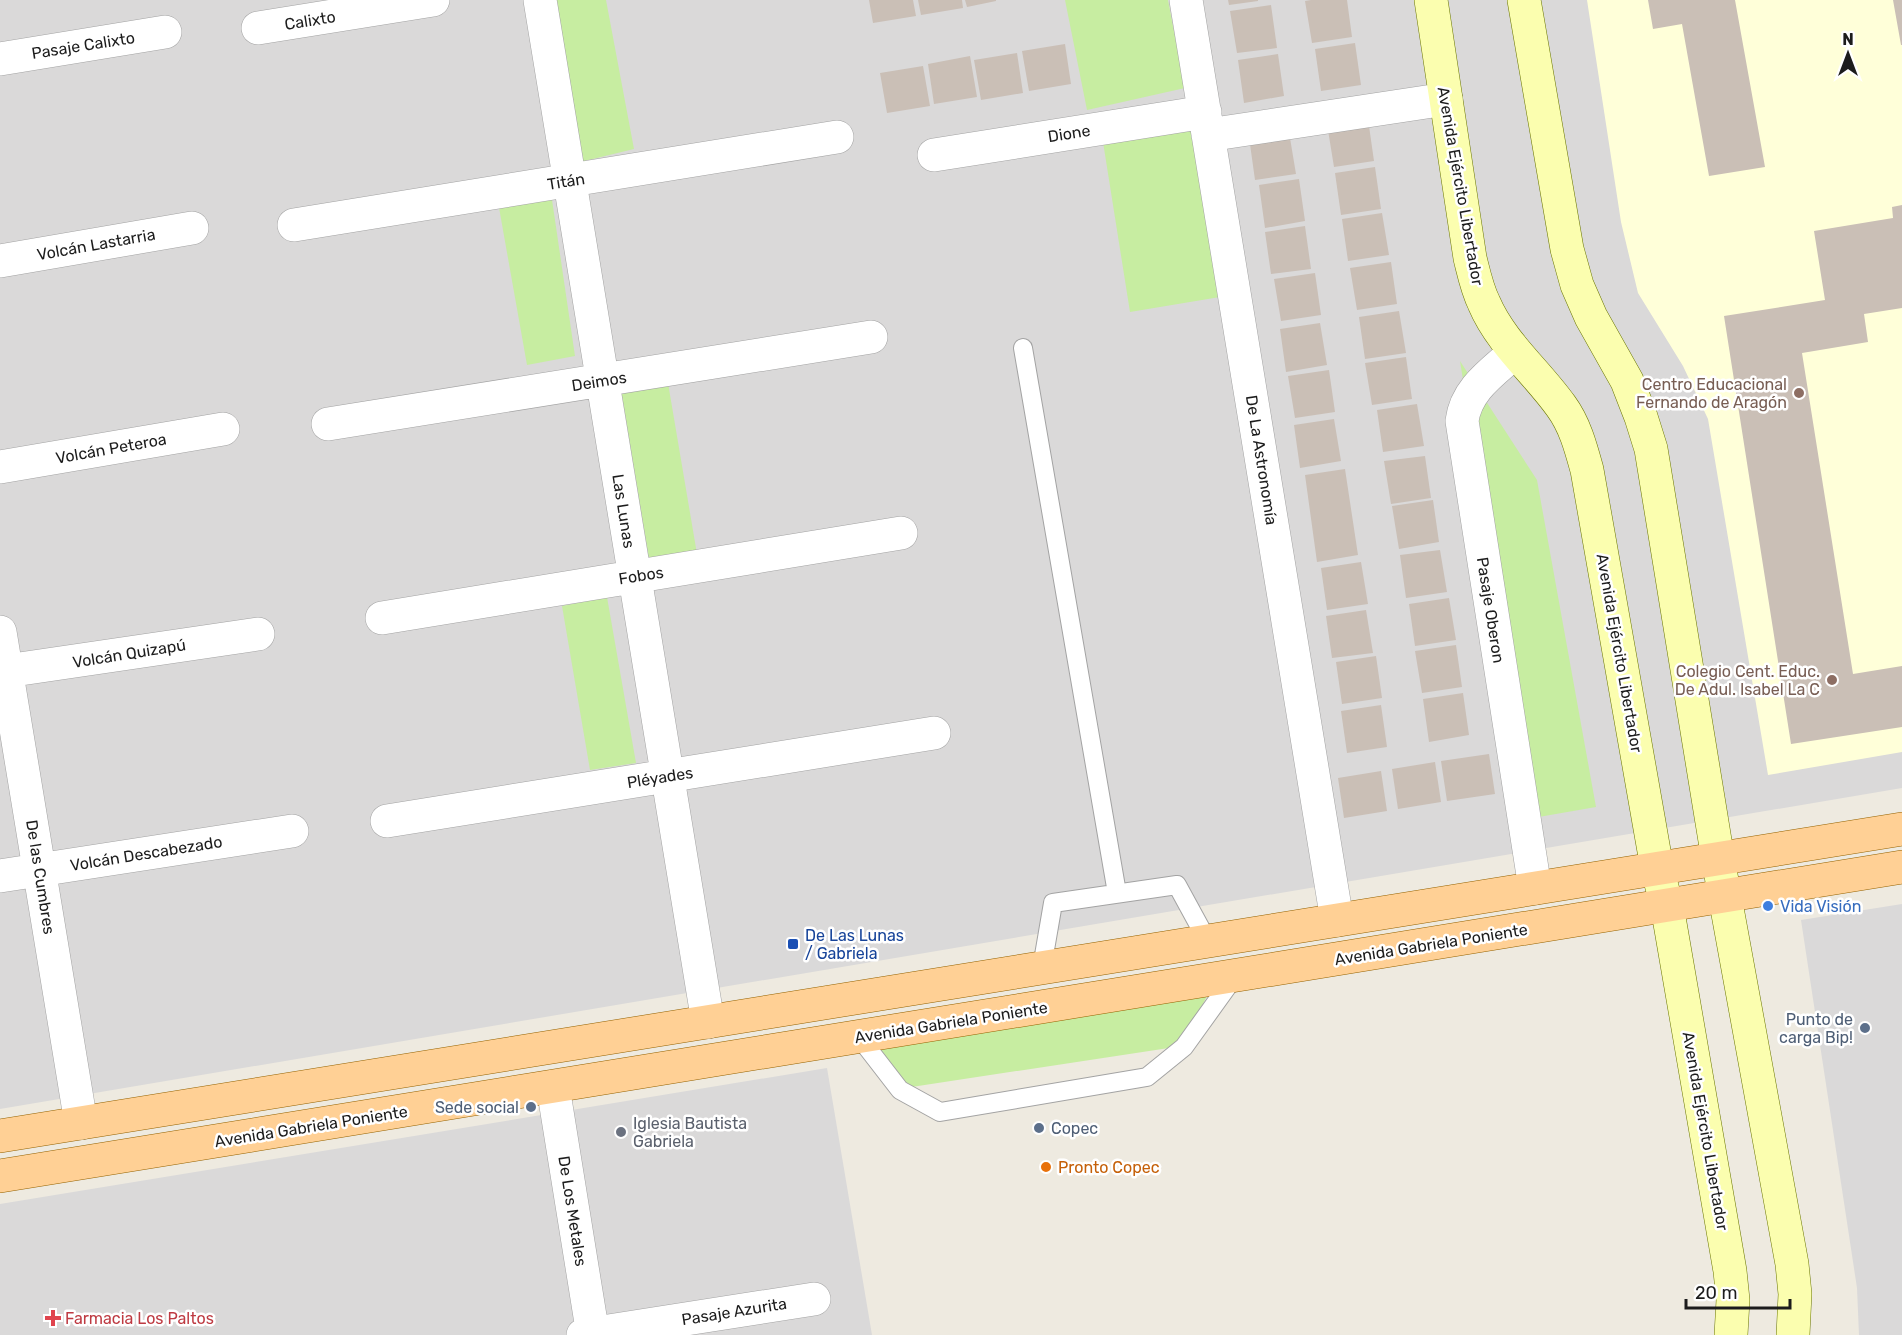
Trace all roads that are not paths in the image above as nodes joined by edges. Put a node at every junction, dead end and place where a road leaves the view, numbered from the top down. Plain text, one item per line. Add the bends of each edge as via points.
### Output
1 (433, 0) edge
2 (540, 0) edge
3 (1186, 0) edge
4 (1431, 0) edge
5 (1524, 0) edge
6 (258, 28) dead end
7 (165, 32) dead end
8 (0, 59) edge
9 (1446, 99) junction
10 (1207, 123) junction
11 (837, 137) dead end
12 (934, 154) dead end
13 (570, 180) junction
14 (294, 225) dead end
15 (192, 228) dead end
16 (0, 261) edge
17 (871, 337) dead end
18 (1023, 348) dead end
19 (1515, 352) junction
20 (602, 380) junction
21 (328, 424) dead end
22 (223, 429) dead end
23 (0, 467) edge
24 (901, 533) dead end
25 (635, 576) junction
26 (382, 618) dead end
27 (0, 632) edge
28 (258, 634) dead end
29 (3, 672) edge
30 (933, 733) dead end
31 (667, 775) junction
32 (387, 821) dead end
33 (1902, 829) edge
34 (292, 831) dead end
35 (1718, 859) junction
36 (1902, 867) edge
37 (1657, 868) junction
38 (39, 870) junction
39 (0, 876) edge
40 (1535, 888) junction
41 (1117, 893) junction
42 (1725, 897) junction
43 (1667, 906) junction
44 (1337, 920) junction
45 (1208, 940) junction
46 (1042, 967) junction
47 (1235, 976) junction
48 (708, 1022) junction
49 (859, 1037) junction
50 (553, 1087) junction
51 (81, 1123) junction
52 (0, 1136) edge
53 (0, 1176) edge
54 (813, 1299) dead end
55 (590, 1334) edge
56 (1731, 1335) edge
57 (1793, 1335) edge

1 - 6 street, Calixto
2 - 13 street, Las Lunas
3 - 10 street, De La Astronomía
4 - 9 main road, Avenida Ejército Libertador
5 - 35 main road via 1567,249 1582,296 1627,381 1651,449
7 - 8 street, Pasaje Calixto
9 - 10 street, Dione
9 - 19 main road, Avenida Ejército Libertador via 1476,283 1495,325
10 - 12 street, Dione
10 - 44 street, De La Astronomía
11 - 13 street, Titán
13 - 14 street, Titán
13 - 20 street, Las Lunas
15 - 16 street, Volcán Lastarria
17 - 20 street, Deimos
18 - 41 lane
19 - 37 main road, Avenida Ejército Libertador via 1562,407 1587,470
19 - 40 street, Pasaje Oberon via 1472,393 1462,421
20 - 21 street, Deimos
20 - 25 street, Las Lunas
22 - 23 street, Volcán Peteroa
24 - 25 street, Fobos
25 - 26 street, Fobos
25 - 31 street, Las Lunas
27 - 29 street, De las Cumbres
28 - 29 street, Volcán Quizapú
29 - 38 street, De las Cumbres
30 - 31 street, Pléyades
31 - 32 street, Pléyades
31 - 48 street, Las Lunas
33 - 35 main road
34 - 38 street, Volcán Descabezado
35 - 37 main road
35 - 42 main road
36 - 42 main road, Avenida Gabriela Poniente
37 - 40 main road
37 - 43 main road, Avenida Ejército Libertador
38 - 39 street, Volcán Descabezado
38 - 51 street, De las Cumbres
40 - 44 main road
41 - 45 lane via 1177,885
41 - 46 lane via 1053,903
42 - 43 main road, Avenida Gabriela Poniente
42 - 57 main road via 1792,1264
43 - 47 main road, Avenida Gabriela Poniente
43 - 56 main road, Avenida Ejército Libertador via 1730,1271
44 - 45 main road
45 - 46 main road
46 - 48 main road
47 - 49 main road, Avenida Gabriela Poniente
47 - 49 lane via 1184,1047 1147,1077 940,1112 900,1090
48 - 51 main road
49 - 50 main road, Avenida Gabriela Poniente
50 - 53 main road, Avenida Gabriela Poniente
50 - 55 street, De Los Metales
51 - 52 main road
54 - 55 street, Pasaje Azurita

